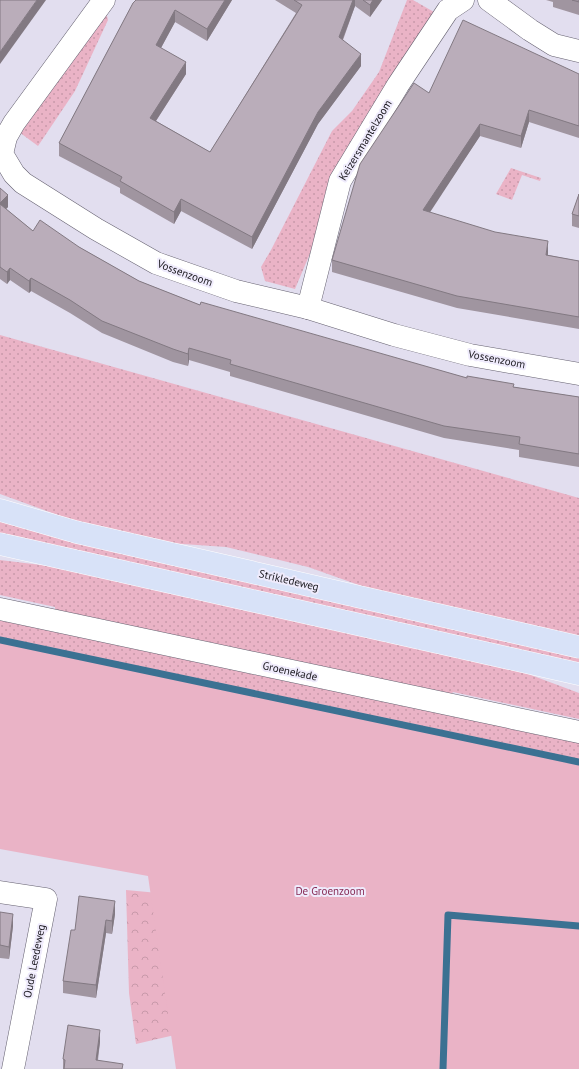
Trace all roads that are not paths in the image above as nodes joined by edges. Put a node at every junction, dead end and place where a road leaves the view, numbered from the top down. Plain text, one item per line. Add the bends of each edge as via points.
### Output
1 (104, 0) edge
2 (489, 0) edge
3 (455, 5) edge
4 (579, 51) edge
5 (1, 154) edge
6 (308, 308) junction
7 (579, 374) edge
8 (0, 510) edge
9 (0, 544) edge
10 (0, 609) edge
11 (579, 647) edge
12 (579, 674) edge
13 (579, 732) edge
14 (0, 892) edge
15 (13, 1069) edge

1 - 5 street, Vossenzoom via 14,123
2 - 4 street via 554,45
3 - 6 street, Keizersmantelzoom via 398,85 340,181
5 - 6 street, Vossenzoom via 14,174 23,182 96,229 156,263 236,291
6 - 7 street, Vossenzoom via 470,355
8 - 11 main road, Strikledeweg via 76,532
9 - 12 main road
10 - 13 street, Groenekade
14 - 15 street, Oude Leedeweg via 46,899

